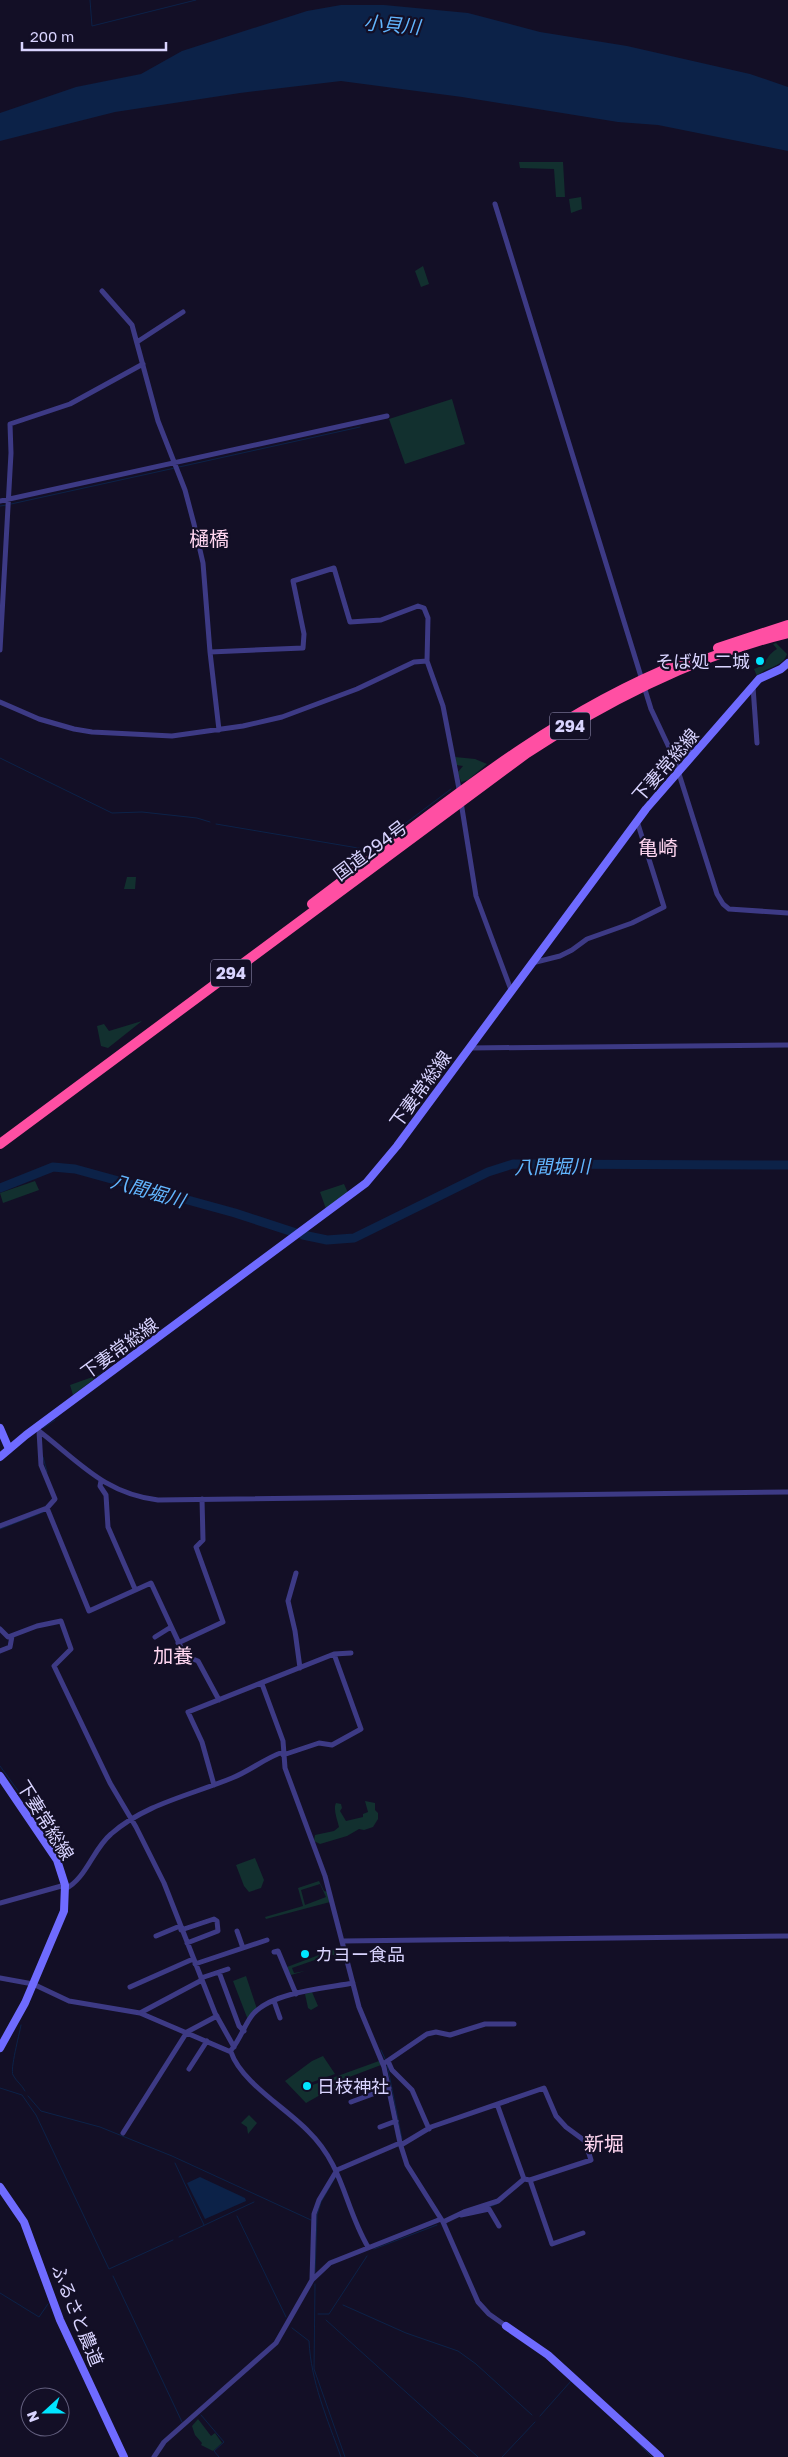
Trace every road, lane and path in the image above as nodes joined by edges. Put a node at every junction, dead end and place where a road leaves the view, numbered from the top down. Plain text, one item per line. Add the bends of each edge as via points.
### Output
1 (495, 204) dead end
2 (102, 291) dead end
3 (183, 312) dead end
4 (137, 342) junction
5 (143, 364) junction
6 (387, 416) dead end
7 (175, 464) junction
8 (8, 500) junction
9 (0, 501) edge
10 (788, 625) edge
11 (788, 633) edge
12 (0, 650) edge
13 (210, 652) junction
14 (427, 661) junction
15 (788, 663) edge
16 (643, 682) junction
17 (753, 687) junction
18 (0, 702) edge
19 (219, 730) junction
20 (758, 743) dead end
21 (697, 750) junction
22 (672, 755) junction
23 (678, 772) junction
24 (460, 797) junction
25 (638, 820) junction
26 (788, 913) edge
27 (532, 963) junction
28 (511, 990) junction
29 (788, 1045) edge
30 (469, 1048) junction
31 (0, 1136) edge
32 (0, 1144) edge
33 (0, 1428) edge
34 (37, 1429) junction
35 (9, 1449) junction
36 (0, 1457) edge
37 (100, 1480) junction
38 (788, 1492) edge
39 (202, 1499) junction
40 (47, 1508) junction
41 (0, 1526) edge
42 (296, 1573) dead end
43 (135, 1589) junction
44 (171, 1627) junction
45 (0, 1629) edge
46 (12, 1636) junction
47 (155, 1637) dead end
48 (178, 1642) junction
49 (0, 1651) edge
50 (351, 1653) dead end
51 (334, 1654) junction
52 (300, 1668) junction
53 (262, 1684) junction
54 (219, 1700) junction
55 (366, 1719) dead end
56 (359, 1721) junction
57 (283, 1754) junction
58 (0, 1776) edge
59 (214, 1785) junction
60 (132, 1820) junction
61 (65, 1888) junction
62 (0, 1903) edge
63 (180, 1928) junction
64 (237, 1930) dead end
65 (156, 1936) dead end
66 (788, 1936) edge
67 (267, 1940) dead end
68 (343, 1941) junction
69 (187, 1943) junction
70 (243, 1948) junction
71 (274, 1952) dead end
72 (194, 1961) junction
73 (228, 1969) dead end
74 (219, 1972) junction
75 (0, 1978) edge
76 (202, 1979) junction
77 (353, 1983) junction
78 (33, 1984) junction
79 (130, 1987) dead end
80 (296, 1994) junction
81 (274, 2001) junction
82 (140, 2013) junction
83 (217, 2016) junction
84 (280, 2018) dead end
85 (514, 2024) dead end
86 (244, 2031) junction
87 (187, 2032) junction
88 (207, 2041) junction
89 (0, 2048) edge
90 (232, 2050) junction
91 (386, 2062) junction
92 (189, 2069) dead end
93 (389, 2088) junction
94 (351, 2102) dead end
95 (497, 2104) junction
96 (396, 2121) junction
97 (380, 2127) dead end
98 (429, 2129) junction
99 (123, 2133) dead end
100 (400, 2144) junction
101 (337, 2170) junction
102 (527, 2179) junction
103 (0, 2187) edge
104 (461, 2215) junction
105 (442, 2220) junction
106 (500, 2226) dead end
107 (583, 2233) dead end
108 (368, 2247) junction
109 (312, 2280) junction
110 (506, 2326) joint
111 (124, 2457) edge
112 (154, 2457) edge
113 (660, 2457) edge

1 - 16 street
2 - 4 street via 132,325
3 - 4 street
4 - 5 street
5 - 7 street via 158,420
5 - 8 street via 70,404 10,424
6 - 7 street
7 - 8 street
7 - 13 street via 203,563
8 - 9 street
8 - 12 street
10 - 16 highway, 国道294号 / 294 via 715,649
11 - 16 highway, 国道294号 / 294
13 - 14 street via 303,648 304,634 293,580 333,568 337,572 350,622 381,620 422,606 428,618
13 - 19 street
14 - 19 street via 414,662 357,689 286,716
14 - 24 street via 443,706
15 - 17 main road, 下妻常総線 via 763,676
16 - 22 street via 651,709
16 - 24 highway, 国道294号 / 294
17 - 20 street
17 - 21 main road, 下妻常総線
18 - 19 street via 54,724 92,732 172,736
21 - 22 street
21 - 23 main road, 下妻常総線
22 - 23 street
23 - 25 main road, 下妻常総線
23 - 26 street via 714,888 722,904 733,910
24 - 28 street via 476,896
24 - 31 highway, 国道294号 / 294
24 - 32 highway, 国道294号 / 294
25 - 27 main road, 下妻常総線
25 - 27 street via 664,907 587,939 560,956
27 - 28 main road, 下妻常総線
28 - 30 main road, 下妻常総線
29 - 30 street
30 - 34 main road, 下妻常総線 via 397,1146 358,1190
33 - 35 main road
34 - 35 main road, 下妻常総線
34 - 37 street
34 - 40 street via 42,1465 55,1499
35 - 36 main road, 下妻常総線
37 - 39 street via 118,1490 146,1498
37 - 43 street via 106,1495 108,1527
38 - 39 street
39 - 48 street via 203,1540 196,1547 224,1622
40 - 41 street
40 - 43 street via 89,1611
42 - 52 street via 288,1601 296,1631
43 - 44 street via 151,1583
44 - 47 street
44 - 48 street
45 - 46 street via 6,1637
46 - 49 street via 10,1647
46 - 60 street via 61,1621 71,1650 54,1666 110,1783
48 - 54 street via 185,1656 198,1661
50 - 51 street
51 - 52 street
51 - 56 street
52 - 53 street
53 - 54 street
53 - 57 street via 283,1741
54 - 59 street via 188,1712 202,1742
55 - 56 street
56 - 57 street via 360,1731 332,1745 319,1743
57 - 59 street
57 - 68 street via 285,1768 326,1876
58 - 61 main road, 下妻常総線 via 54,1856
59 - 60 street via 165,1802
60 - 61 street via 105,1839 73,1884
60 - 63 street via 164,1883
61 - 62 street
61 - 78 main road, 下妻常総線 via 65,1904 59,1924
63 - 65 street
63 - 69 street
63 - 69 street via 214,1919 217,1921 218,1931
64 - 70 street
66 - 68 street
67 - 70 street
68 - 77 street
69 - 72 street
70 - 72 street
71 - 80 street via 278,1951
72 - 76 street
72 - 79 street
73 - 74 street
74 - 76 street
74 - 86 street via 239,2026
75 - 78 street
76 - 82 street
76 - 83 street
77 - 80 street
77 - 91 street via 361,2014
78 - 82 street via 69,2000
78 - 89 main road, 下妻常総線
80 - 81 street
81 - 84 street
81 - 86 street via 254,2013
82 - 87 street
83 - 87 street
83 - 90 street
85 - 91 street via 485,2024 450,2035 427,2034
86 - 90 street
87 - 88 street
87 - 99 street
88 - 90 street
88 - 92 street
90 - 101 street via 234,2062 318,2141
91 - 93 street
91 - 98 street via 412,2090
93 - 94 street
93 - 96 street
95 - 98 street
95 - 102 street
95 - 102 street via 544,2088 556,2116 584,2141 591,2160
96 - 97 street
96 - 100 street
98 - 100 street
100 - 101 street
100 - 105 street via 411,2172
101 - 108 street
101 - 109 street via 314,2214
102 - 104 street via 498,2201
102 - 107 street via 552,2244
103 - 111 main road, ふるさと農道 via 24,2222 60,2320
104 - 105 street
104 - 106 street via 489,2209
105 - 108 street
105 - 110 street via 478,2302
108 - 109 street via 330,2263
109 - 112 street via 276,2343 164,2442
110 - 113 main road via 548,2355

